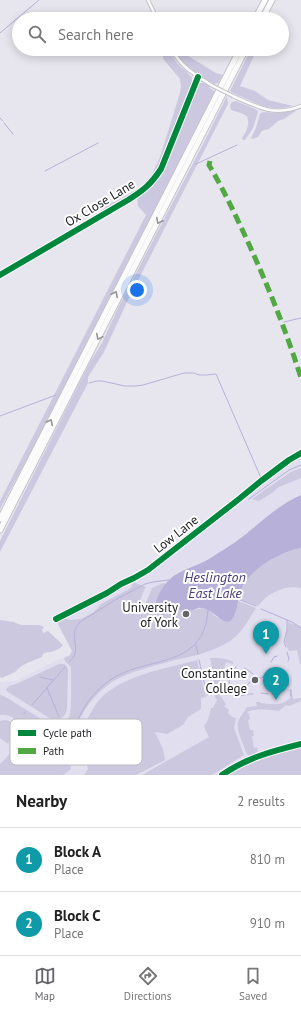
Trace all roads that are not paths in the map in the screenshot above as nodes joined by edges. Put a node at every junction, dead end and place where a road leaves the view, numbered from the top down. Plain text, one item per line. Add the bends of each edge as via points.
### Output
1 (148, 0) edge
2 (265, 0) edge
3 (272, 0) edge
4 (154, 12) edge
5 (259, 12) edge
6 (266, 12) edge
7 (175, 56) edge
8 (236, 56) edge
9 (242, 56) edge
10 (198, 77) junction
11 (301, 106) edge
12 (0, 275) edge
13 (301, 453) edge
14 (0, 519) edge
15 (0, 530) edge
16 (56, 619) dead end
17 (301, 744) edge
18 (222, 775) edge

1 - 4 street
2 - 5 highway
3 - 6 highway
7 - 10 street via 185,68
14 -> 8 highway
9 -> 15 highway
10 - 11 street, bridge via 260,108 287,111
10 - 12 street, Ox Close Lane via 161,169 143,191
13 - 16 street, Low Lane via 261,481 148,570
17 - 18 street via 255,757

